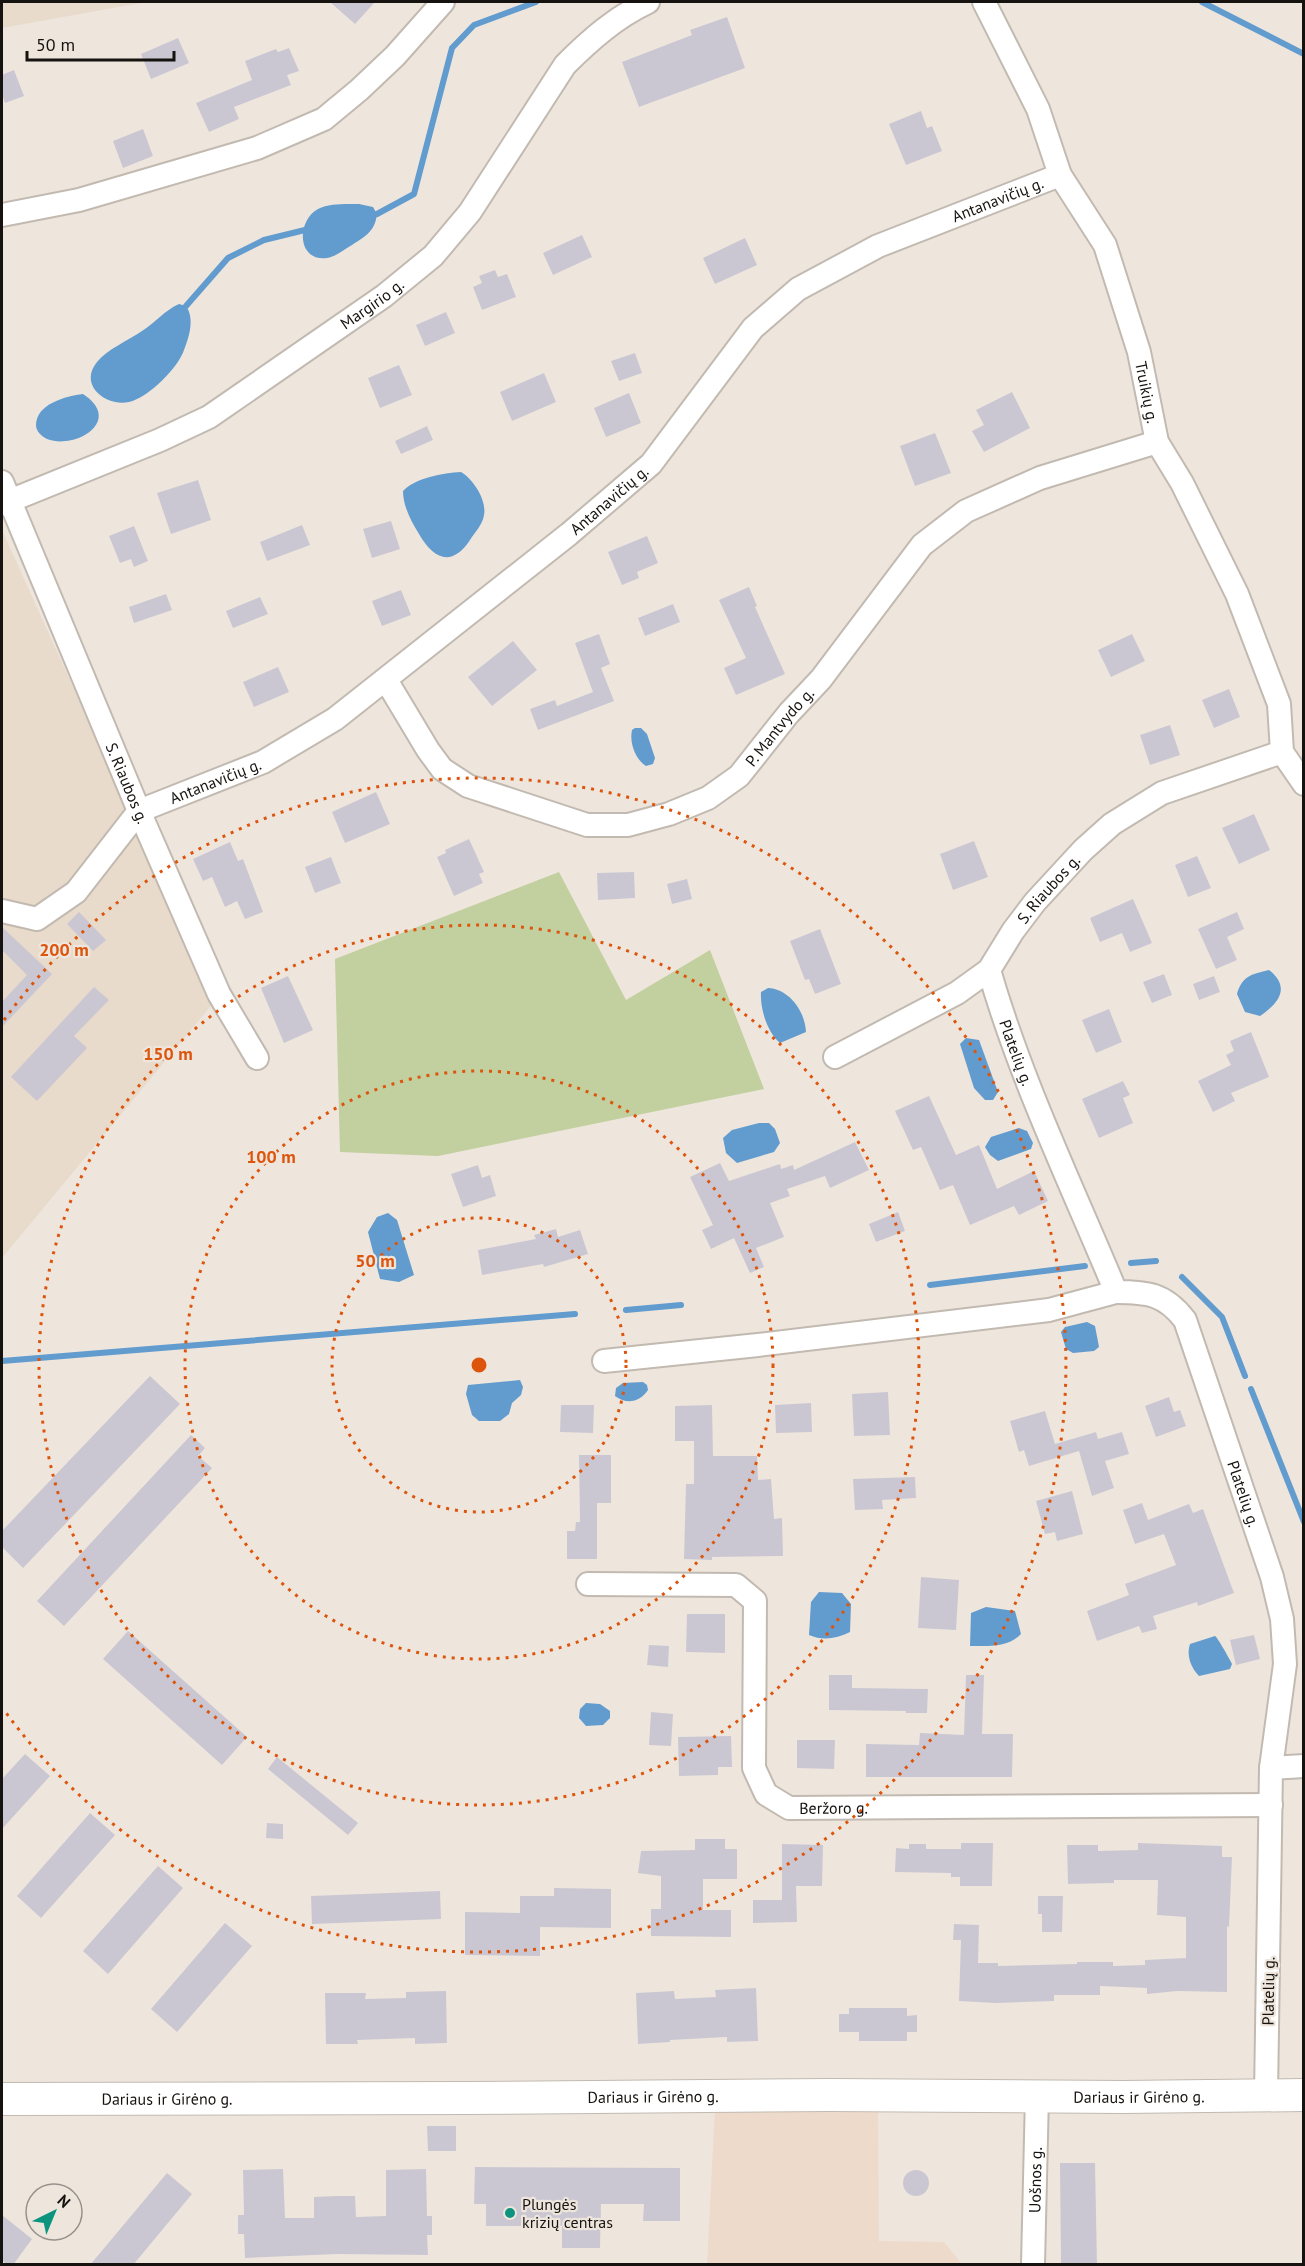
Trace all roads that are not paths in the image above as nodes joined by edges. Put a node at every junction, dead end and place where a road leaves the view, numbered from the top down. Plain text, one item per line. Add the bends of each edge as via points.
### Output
1 (443, 2) edge
2 (648, 2) edge
3 (984, 2) edge
4 (1060, 175) junction
5 (2, 215) edge
6 (1157, 442) junction
7 (4, 495) edge
8 (386, 680) junction
9 (1281, 752) junction
10 (1304, 784) edge
11 (139, 811) junction
12 (2, 911) edge
13 (989, 970) junction
14 (835, 1057) dead end
15 (256, 1058) dead end
16 (1116, 1292) junction
17 (604, 1361) dead end
18 (588, 1584) dead end
19 (1304, 1766) edge
20 (1271, 1768) junction
21 (1271, 1805) junction
22 (1037, 2095) junction
23 (1304, 2095) edge
24 (1266, 2096) junction
25 (2, 2098) edge
26 (1033, 2265) edge

1 - 5 street via 395,56 324,119 257,148 79,200
2 - 7 street, Margirio g. via 623,14 565,65 470,212 433,256 384,296 209,417 160,440
3 - 4 street, Truikių g. via 1038,109
4 - 6 street, Truikių g. via 1106,244 1139,352
4 - 8 street, Antanavičių g. via 878,246 798,289 753,328 651,464
6 - 8 street, P. Mantvydo g. via 1040,478 966,511 922,545 821,679 739,776 708,798 669,814 628,825 587,825 468,786 442,769
6 - 9 street, Truikių g. via 1182,483 1237,594 1278,704
7 - 11 street, S. Riaubos g.
8 - 11 street, Antanavičių g. via 335,719 263,762
9 - 10 street
9 - 13 street, S. Riaubos g. via 1162,793 1112,824 1035,902
11 - 12 street via 76,892 37,920
11 - 15 street, S. Riaubos g. via 219,994
13 - 14 street, S. Riaubos g. via 957,993
13 - 16 street, Platelių g. via 1024,1072
16 - 17 street via 1048,1310
16 - 20 street, Platelių g. via 1142,1292 1164,1299 1185,1320 1272,1577 1282,1619 1285,1664
18 - 21 street, Beržoro g. via 736,1585 756,1601 754,1768 766,1794 789,1808
19 - 20 street
20 - 21 street, Platelių g.
21 - 24 street, Platelių g.
22 - 24 main road, Dariaus ir Girėno g.
22 - 25 main road, Dariaus ir Girėno g.
22 - 26 street, Uošnos g.
23 - 24 main road, Dariaus ir Girėno g.

